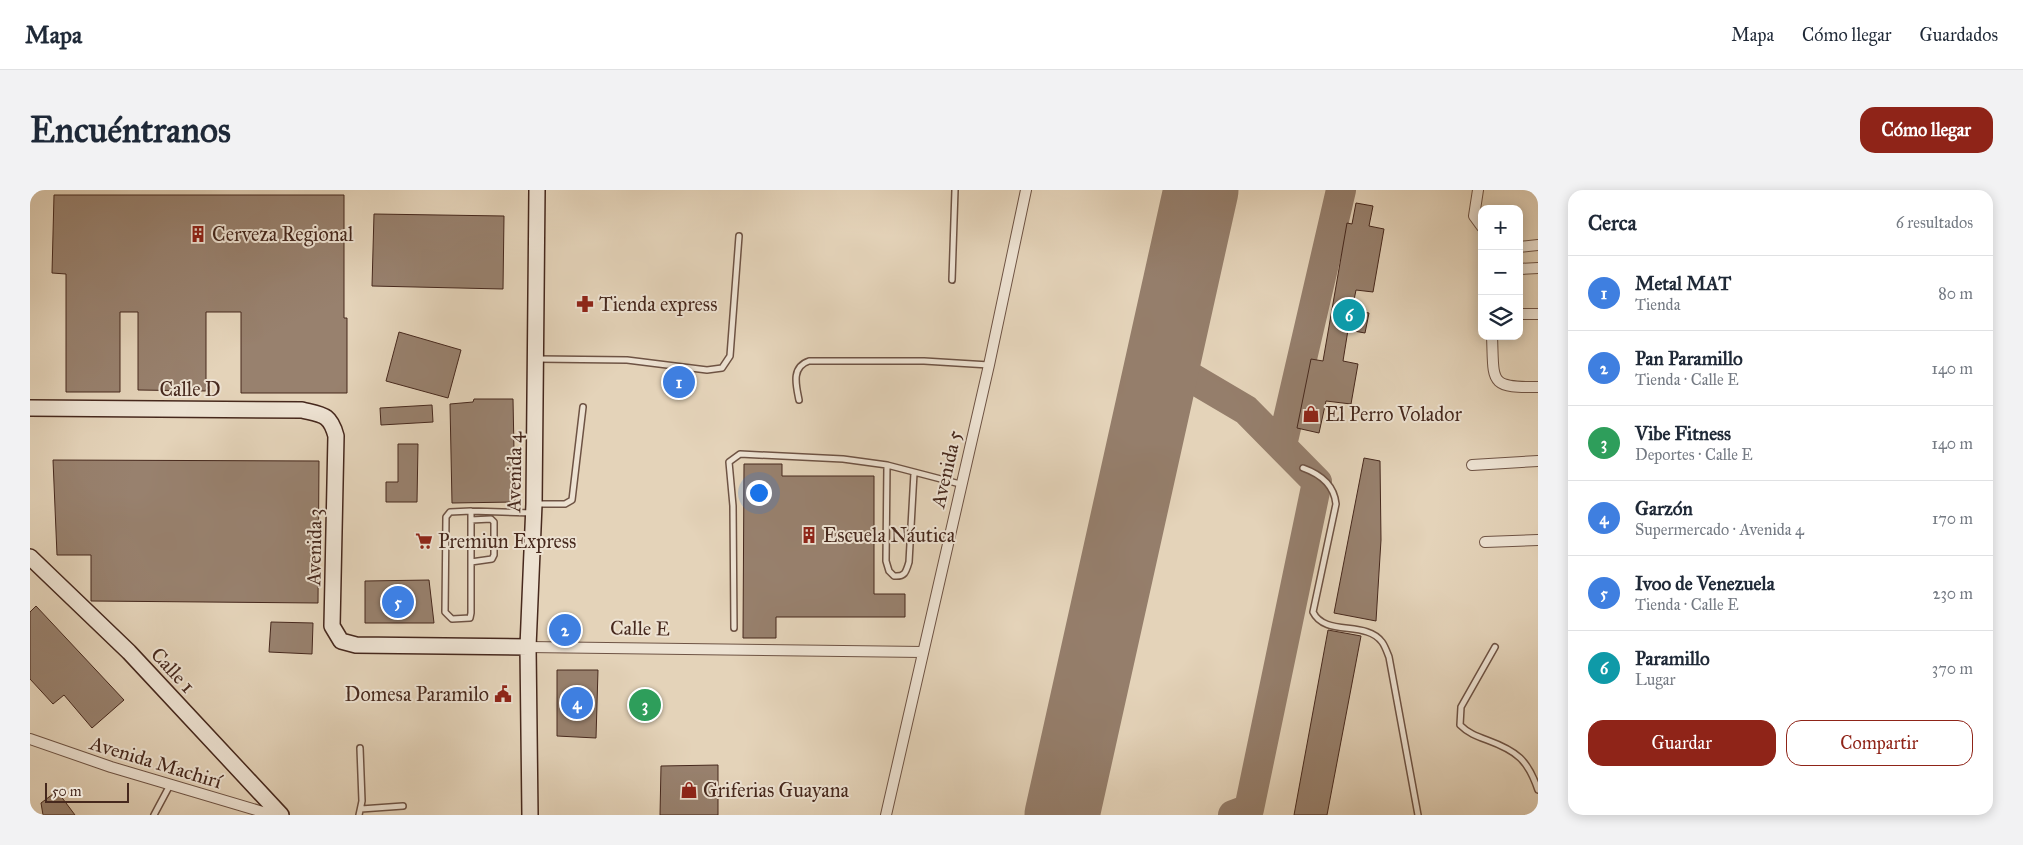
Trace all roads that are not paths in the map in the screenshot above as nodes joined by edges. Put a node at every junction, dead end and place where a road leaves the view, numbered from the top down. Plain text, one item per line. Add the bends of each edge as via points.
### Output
1 (537, 190) edge
2 (955, 190) edge
3 (1026, 190) edge
4 (1478, 190) edge
5 (1478, 222) edge
6 (739, 236) dead end
7 (1538, 245) edge
8 (1523, 247) edge
9 (1538, 268) edge
10 (1523, 269) edge
11 (952, 280) dead end
12 (1523, 314) edge
13 (1538, 314) edge
14 (1492, 340) edge
15 (535, 360) junction
16 (989, 365) junction
17 (1538, 387) edge
18 (799, 400) dead end
19 (583, 407) dead end
20 (30, 408) edge
21 (336, 436) joint
22 (1538, 461) edge
23 (887, 465) junction
24 (1472, 465) dead end
25 (1303, 468) dead end
26 (914, 473) junction
27 (960, 484) junction
28 (534, 508) junction
29 (471, 511) junction
30 (471, 520) junction
31 (1538, 540) edge
32 (1485, 542) dead end
33 (30, 557) edge
34 (471, 562) junction
35 (734, 628) dead end
36 (356, 645) joint
37 (528, 647) junction
38 (1495, 647) dead end
39 (923, 652) junction
40 (30, 739) edge
41 (360, 748) dead end
42 (170, 784) junction
43 (1538, 790) edge
44 (403, 806) dead end
45 (362, 809) junction
46 (154, 815) edge
47 (273, 815) edge
48 (281, 815) edge
49 (359, 815) edge
50 (530, 815) edge
51 (886, 815) edge
52 (1418, 815) edge

1 - 15 main road, Avenida 4
2 - 11 lane
3 - 16 street, Avenida 5
4 - 5 street via 1474,216
6 - 15 lane via 730,356 722,368 707,370 627,360
7 - 8 street
9 - 10 street
12 - 13 street
14 - 17 street via 1496,379 1509,388
15 - 28 main road, Avenida 4
16 - 18 lane via 924,361 809,361 803,363 796,373
16 - 27 street, Avenida 5
19 - 28 lane via 572,500
20 - 21 main road, Calle D via 302,410 325,416 333,423
21 - 36 main road, Avenida 3 via 332,626 340,641
22 - 24 street
23 - 26 lane
23 - 26 lane via 886,561 894,576 905,574 909,562
23 - 35 lane via 843,459 740,454 729,462 733,506
25 - 52 lane via 1316,472 1330,486 1336,504 1313,612 1324,624 1369,633 1382,641 1389,657
26 - 27 lane
27 - 39 street, Avenida 5
28 - 29 lane
28 - 37 main road, Avenida 4
29 - 30 lane
29 - 34 lane via 450,512 446,517 445,612 452,619 470,618
30 - 34 lane
30 - 34 lane via 491,519 496,527 492,559
31 - 32 street
33 - 48 main road, Calle 1 via 129,652
36 - 37 main road, Calle E
37 - 39 street, Calle E
37 - 50 main road, Avenida 4
38 - 43 lane via 1460,706 1460,725 1466,732 1508,748 1522,758
39 - 51 street, Avenida 5
40 - 42 street, Avenida Machirí
41 - 45 lane
42 - 46 lane
42 - 47 street, Avenida Machirí
44 - 45 lane
45 - 49 lane

